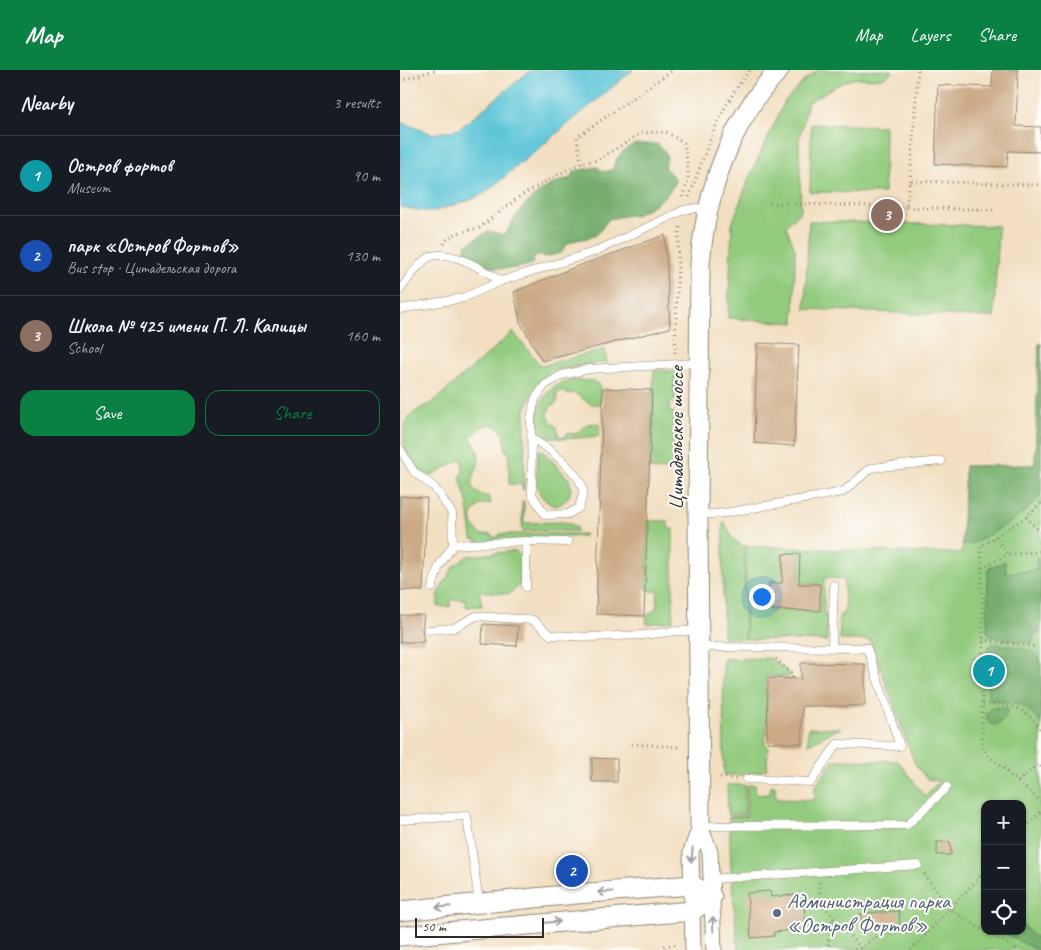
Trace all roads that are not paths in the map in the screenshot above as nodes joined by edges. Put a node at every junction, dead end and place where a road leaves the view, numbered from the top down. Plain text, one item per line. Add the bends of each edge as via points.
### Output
1 (780, 70) edge
2 (707, 210) junction
3 (501, 281) junction
4 (400, 290) edge
5 (400, 309) edge
6 (699, 363) junction
7 (532, 439) junction
8 (400, 449) edge
9 (941, 461) dead end
10 (698, 515) junction
11 (526, 542) junction
12 (568, 542) dead end
13 (453, 545) junction
14 (834, 585) dead end
15 (526, 587) dead end
16 (432, 588) dead end
17 (428, 630) dead end
18 (698, 639) junction
19 (832, 648) junction
20 (747, 779) dead end
21 (947, 787) dead end
22 (400, 820) edge
23 (700, 826) junction
24 (918, 865) road end
25 (692, 885) junction
26 (711, 888) junction
27 (479, 903) junction
28 (692, 910) junction
29 (400, 911) edge
30 (400, 936) edge
31 (693, 950) edge
32 (714, 950) edge

1 - 2 street, Цитадельское шоссе via 752,103 741,122
2 - 3 lane via 684,210 594,252
2 - 6 street, Цитадельское шоссе via 700,265
3 - 4 lane via 469,263 447,256 431,256
3 - 5 lane via 463,298
6 - 7 lane via 589,369 562,376 545,385 535,399 531,418
6 - 10 street, Цитадельское шоссе
7 - 7 lane via 532,494 546,515 568,514 579,508 583,492 579,479 543,444
8 - 13 lane via 414,472 434,487 452,513
9 - 10 lane via 871,468 843,492
10 - 18 street, Цитадельское шоссе
11 - 12 lane
11 - 13 lane
11 - 15 lane
13 - 16 lane via 439,566
14 - 19 lane
17 - 18 lane via 454,628 476,616 533,620 550,635 643,635 677,630
18 - 19 lane via 764,648
18 - 23 street, Цитадельское шоссе
19 - 20 lane via 867,648 900,746 837,744 811,782
21 - 23 lane via 907,825
22 - 27 lane via 467,816
23 -> 25 street, Цитадельское шоссе via 691,852
23 - 26 street, Цитадельское шоссе via 710,852
24 - 26 lane via 819,871
25 - 26 street
25 -> 27 street
25 - 28 street, Цитадельское шоссе
26 - 28 street
32 -> 26 street, Цитадельское шоссе
27 -> 29 street
30 -> 28 street
28 - 31 street, Цитадельское шоссе

